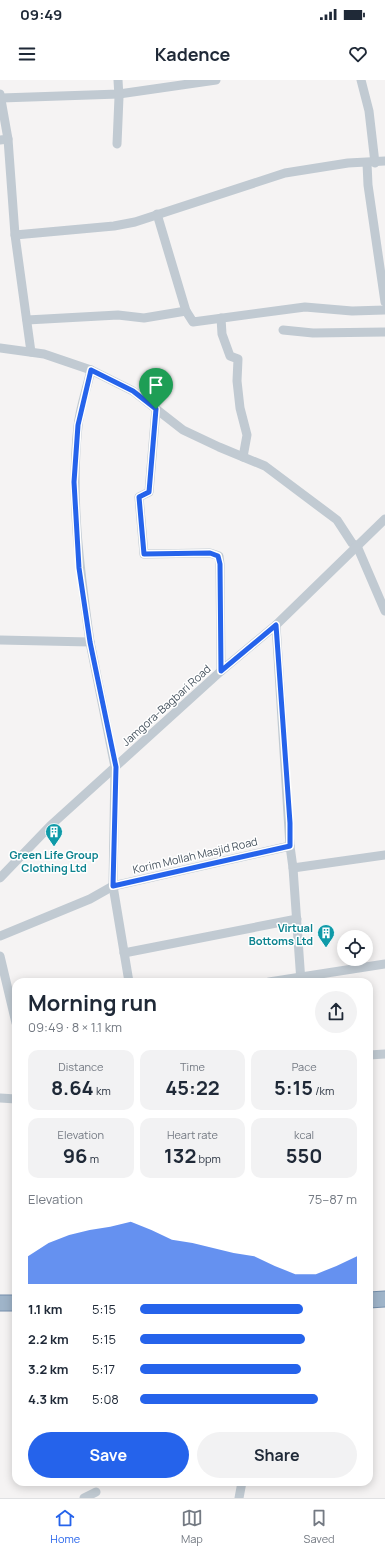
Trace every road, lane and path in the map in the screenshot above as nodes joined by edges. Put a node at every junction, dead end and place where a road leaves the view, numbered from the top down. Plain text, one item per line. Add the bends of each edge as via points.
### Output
1 (118, 80) edge
2 (216, 80) edge
3 (361, 80) edge
4 (119, 94) junction
5 (1, 96) edge
6 (4, 140) edge
7 (117, 144) dead end
8 (385, 161) edge
9 (371, 163) junction
10 (157, 214) junction
11 (15, 235) junction
12 (385, 302) edge
13 (385, 310) edge
14 (186, 311) junction
15 (221, 318) junction
16 (27, 320) junction
17 (282, 330) dead end
18 (385, 332) edge
19 (0, 348) edge
20 (32, 352) junction
21 (91, 370) junction
22 (156, 409) junction
23 (243, 457) junction
24 (385, 519) edge
25 (357, 546) junction
26 (385, 611) edge
27 (276, 625) junction
28 (0, 640) edge
29 (90, 642) junction
30 (221, 671) junction
31 (116, 767) junction
32 (290, 846) junction
33 (385, 856) edge
34 (293, 868) junction
35 (0, 878) edge
36 (113, 886) junction
37 (297, 919) junction
38 (0, 936) edge
39 (124, 953) junction
40 (0, 956) edge
41 (385, 964) edge
42 (128, 978) edge
43 (301, 978) edge
44 (307, 978) edge
45 (12, 998) edge
46 (385, 1054) edge
47 (373, 1055) edge
48 (0, 1098) edge
49 (12, 1099) edge
50 (385, 1299) edge
51 (373, 1300) edge
52 (0, 1303) edge
53 (12, 1303) edge
54 (241, 1486) edge
55 (96, 1492) dead end
56 (84, 1498) edge
57 (239, 1498) edge

1 - 4 street
2 - 4 street
3 - 9 street via 369,112
4 - 5 street
4 - 7 street
5 - 6 street
6 - 11 street
8 - 9 street
9 - 10 street via 348,163 285,173
9 - 12 street via 368,185
10 - 11 street via 114,226
10 - 14 street
11 - 16 street
13 - 15 street via 352,311 305,307
14 - 15 street via 193,322
14 - 16 street via 144,318 118,315
15 - 23 street via 222,334 230,356 238,359 240,408 247,434
16 - 20 street
17 - 18 street via 313,333
19 - 20 street
20 - 21 street
21 - 22 street via 133,391
21 - 29 street via 78,425 74,482 79,568
22 - 23 street via 183,430
22 - 30 street via 149,492 139,497 144,554 210,553 218,556
23 - 25 street via 265,466 337,520 352,543
24 - 25 street, Jamgora-Bagbari Road
25 - 26 street
25 - 27 street, Jamgora-Bagbari Road
27 - 30 street, Jamgora-Bagbari Road
27 - 32 street
28 - 29 street
29 - 31 street
30 - 31 street, Jamgora-Bagbari Road
31 - 35 street, Jamgora-Bagbari Road via 50,826
31 - 36 street
32 - 34 street
32 - 36 street, Korim Mollah Masjid Road
33 - 34 street
34 - 37 street
36 - 38 street, Korim Mollah Masjid Road via 90,899
36 - 39 street
37 - 39 street
37 - 43 street
39 - 42 street
40 - 45 street
41 - 44 street
46 - 47 street
48 - 49 street
50 - 51 highway
52 - 53 highway
54 - 57 street
55 - 56 street

